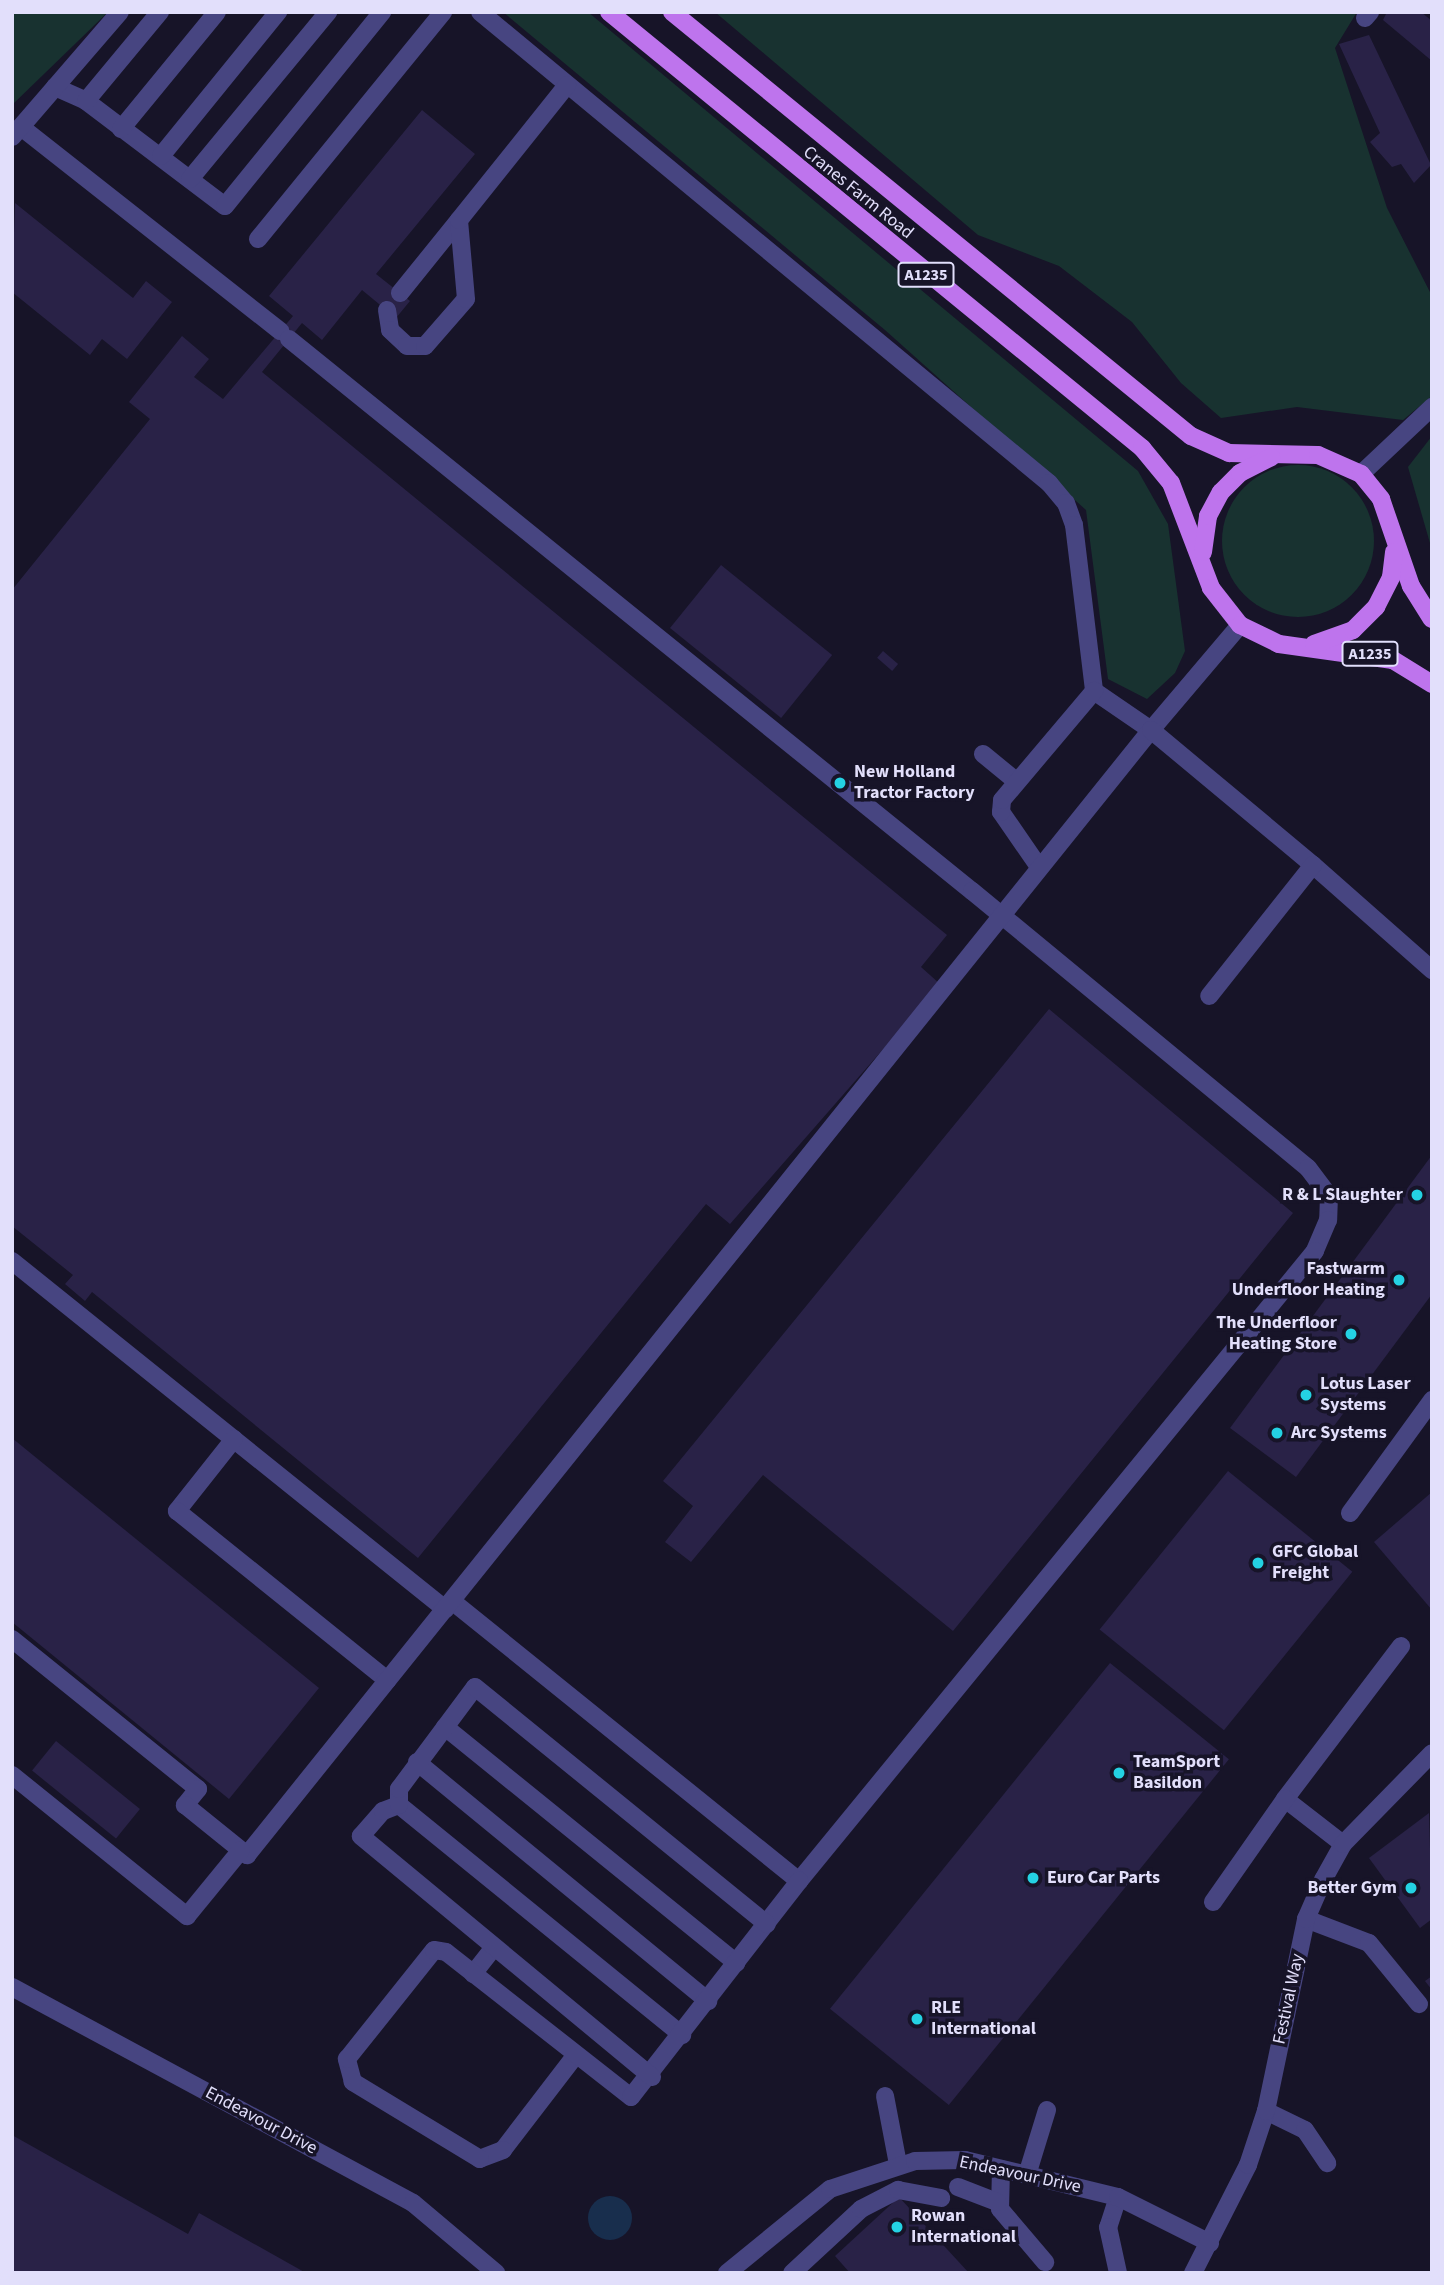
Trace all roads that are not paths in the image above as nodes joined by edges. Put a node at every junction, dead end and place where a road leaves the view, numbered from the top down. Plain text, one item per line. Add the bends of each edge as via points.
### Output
1 (120, 12) edge
2 (160, 12) edge
3 (217, 12) edge
4 (278, 12) edge
5 (328, 12) edge
6 (382, 12) edge
7 (443, 12) edge
8 (480, 12) edge
9 (609, 12) edge
10 (672, 12) edge
11 (567, 85) junction
12 (55, 87) junction
13 (86, 101) junction
14 (121, 129) junction
15 (17, 132) edge
16 (161, 156) junction
17 (190, 179) junction
18 (460, 220) junction
19 (258, 239) dead end
20 (400, 293) dead end
21 (387, 310) dead end
22 (1432, 407) edge
23 (1290, 453) junction
24 (1361, 474) junction
25 (1395, 544) junction
26 (1204, 566) junction
27 (1432, 619) edge
28 (1240, 625) junction
29 (1300, 646) junction
30 (1432, 684) edge
31 (1094, 691) junction
32 (1152, 730) junction
33 (983, 754) dead end
34 (1016, 781) junction
35 (1312, 865) junction
36 (1039, 867) junction
37 (1006, 919) junction
38 (1432, 970) edge
39 (1209, 996) dead end
40 (12, 1261) edge
41 (1432, 1399) edge
42 (234, 1439) junction
43 (1350, 1513) dead end
44 (449, 1605) junction
45 (12, 1639) edge
46 (1401, 1646) dead end
47 (387, 1680) junction
48 (445, 1727) junction
49 (1432, 1753) edge
50 (417, 1762) junction
51 (12, 1774) edge
52 (1285, 1799) junction
53 (399, 1805) junction
54 (1343, 1844) junction
55 (241, 1850) junction
56 (799, 1881) junction
57 (1213, 1902) dead end
58 (1306, 1919) junction
59 (767, 1924) junction
60 (494, 1947) junction
61 (736, 1963) junction
62 (473, 1973) junction
63 (12, 1987) edge
64 (708, 2001) junction
65 (1419, 2004) dead end
66 (682, 2035) junction
67 (575, 2056) junction
68 (652, 2077) junction
69 (884, 2096) dead end
70 (1047, 2110) dead end
71 (1266, 2111) junction
72 (898, 2164) junction
73 (1327, 2164) dead end
74 (1001, 2169) junction
75 (1027, 2175) junction
76 (958, 2188) dead end
77 (1118, 2197) junction
78 (942, 2198) dead end
79 (997, 2202) junction
80 (1210, 2243) junction
81 (1045, 2262) dead end
82 (496, 2273) edge
83 (727, 2273) edge
84 (792, 2273) edge
85 (1118, 2273) edge
86 (1193, 2273) edge

1 - 12 street
2 - 13 street
3 - 14 street
4 - 16 street
5 - 17 street
6 - 17 street via 225,206
7 - 19 street
8 - 11 street
9 - 26 main road, Cranes Farm Road / A1235 via 1142,448 1175,491
10 - 23 main road, Cranes Farm Road / A1235 via 1191,436 1229,453
11 - 18 street
11 - 31 street via 1066,503
12 - 13 street
12 - 15 street
13 - 14 street
14 - 16 street
15 - 37 street via 285,335
16 - 17 street
18 - 20 street
18 - 21 street via 466,299 425,346 407,346 390,330
22 - 24 street
23 - 24 main road, Cranes Farm Road / A1235 via 1343,461
23 - 26 main road, Cranes Farm Road / A1235 via 1266,458 1221,492 1208,516
24 - 25 main road, Cranes Farm Road / A1235 via 1381,499
25 - 27 main road, Cranes Farm Road / A1235
25 - 29 main road, Cranes Farm Road / A1235 via 1391,577 1376,607 1353,630
26 - 28 main road, Cranes Farm Road / A1235 via 1217,599
28 - 29 main road, Cranes Farm Road / A1235
28 - 32 street
29 - 30 main road, Cranes Farm Road / A1235 via 1376,655
31 - 32 street
31 - 34 street
32 - 35 street
32 - 36 street
33 - 34 street
34 - 36 street via 1001,812
35 - 38 street
35 - 39 street
36 - 37 street
37 - 44 street
37 - 56 street via 1308,1168 1329,1196 1328,1220 1315,1251
40 - 42 street
41 - 43 street
42 - 44 street
42 - 47 street via 177,1511
44 - 47 street
44 - 56 street
45 - 55 street via 198,1789 185,1805
46 - 52 street
47 - 55 street via 247,1854
48 - 50 street
48 - 59 street via 475,1687
48 - 61 street
49 - 54 street, Festival Way
50 - 53 street via 399,1788
50 - 64 street
51 - 55 street via 187,1916
52 - 54 street
52 - 57 street
53 - 60 street via 383,1811 361,1836
53 - 66 street
54 - 58 street, Festival Way
56 - 59 street
58 - 65 street via 1369,1943
58 - 71 street, Festival Way
59 - 61 street
60 - 62 street
60 - 68 street
61 - 64 street
62 - 67 street
62 - 67 street via 434,1950 347,2059 353,2082 480,2159 503,2150
63 - 82 street, Endeavour Drive via 413,2203
64 - 66 street
66 - 68 street
67 - 68 street via 631,2097
69 - 72 street
70 - 75 street
71 - 73 street via 1305,2130
71 - 80 street, Festival Way
72 - 74 street, Endeavour Drive via 965,2160
72 - 83 street, Endeavour Drive via 830,2189
74 - 75 street, Endeavour Drive
74 - 79 street
75 - 77 street, Endeavour Drive
76 - 79 street
77 - 80 street, Endeavour Drive
77 - 85 street via 1108,2227
78 - 84 street via 898,2190 861,2209
79 - 81 street
80 - 86 street, Festival Way

